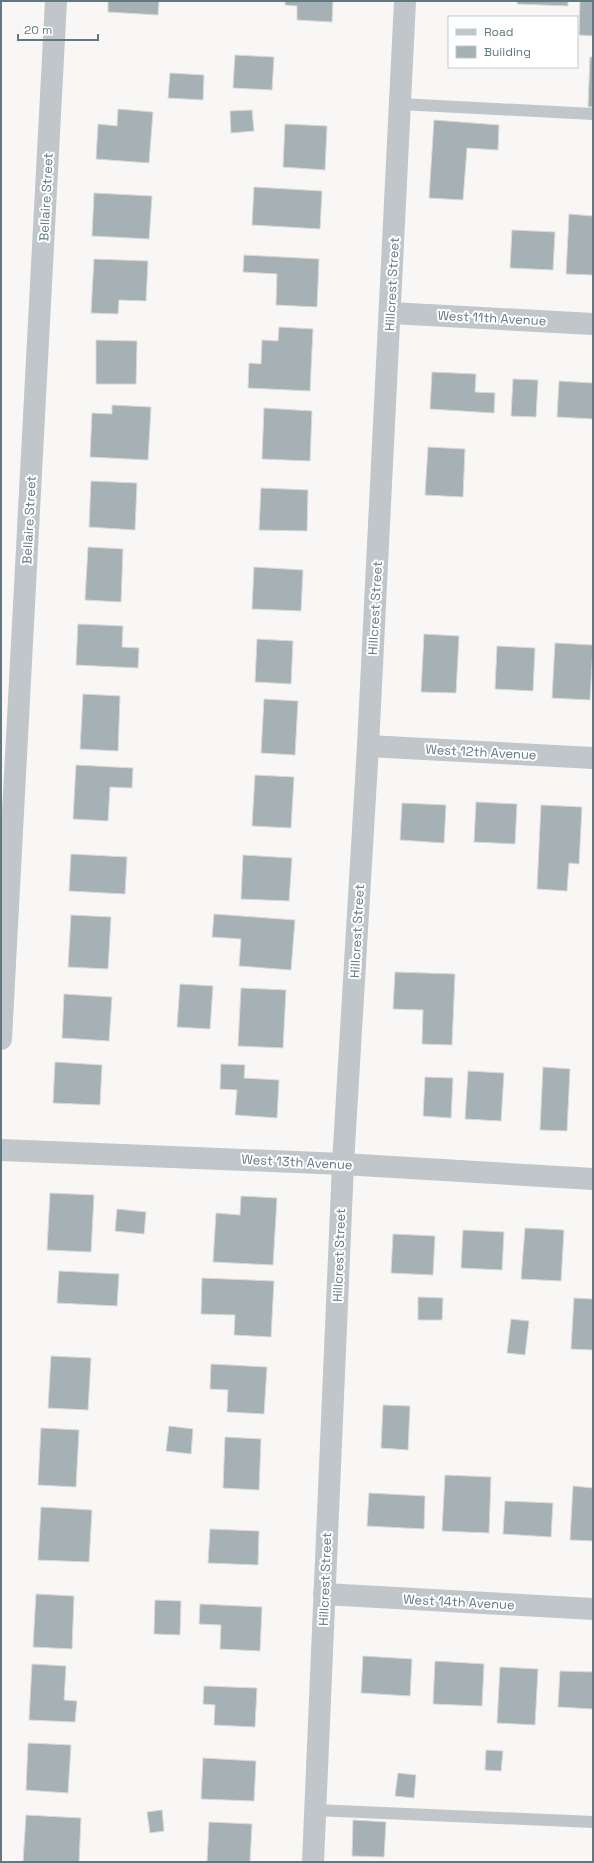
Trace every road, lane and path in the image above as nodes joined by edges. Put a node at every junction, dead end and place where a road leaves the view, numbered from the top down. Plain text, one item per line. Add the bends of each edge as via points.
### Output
1 (56, 1) edge
2 (405, 1) edge
3 (400, 104) junction
4 (593, 114) edge
5 (391, 313) junction
6 (593, 324) edge
7 (368, 746) junction
8 (593, 758) edge
9 (1, 1039) edge
10 (1, 1150) edge
11 (343, 1164) junction
12 (593, 1179) edge
13 (324, 1594) junction
14 (593, 1609) edge
15 (315, 1810) junction
16 (593, 1822) edge
17 (313, 1862) edge

1 - 9 street, Bellaire Street
2 - 3 street, Hillcrest Street
3 - 4 lane
3 - 5 street, Hillcrest Street
5 - 6 street, West 11th Avenue
5 - 7 street, Hillcrest Street
7 - 8 street, West 12th Avenue
7 - 11 street, Hillcrest Street
10 - 11 street, West 13th Avenue
11 - 12 street, West 13th Avenue
11 - 13 street, Hillcrest Street
13 - 14 street, West 14th Avenue
13 - 15 street, Hillcrest Street
15 - 16 lane
15 - 17 street, Hillcrest Street

